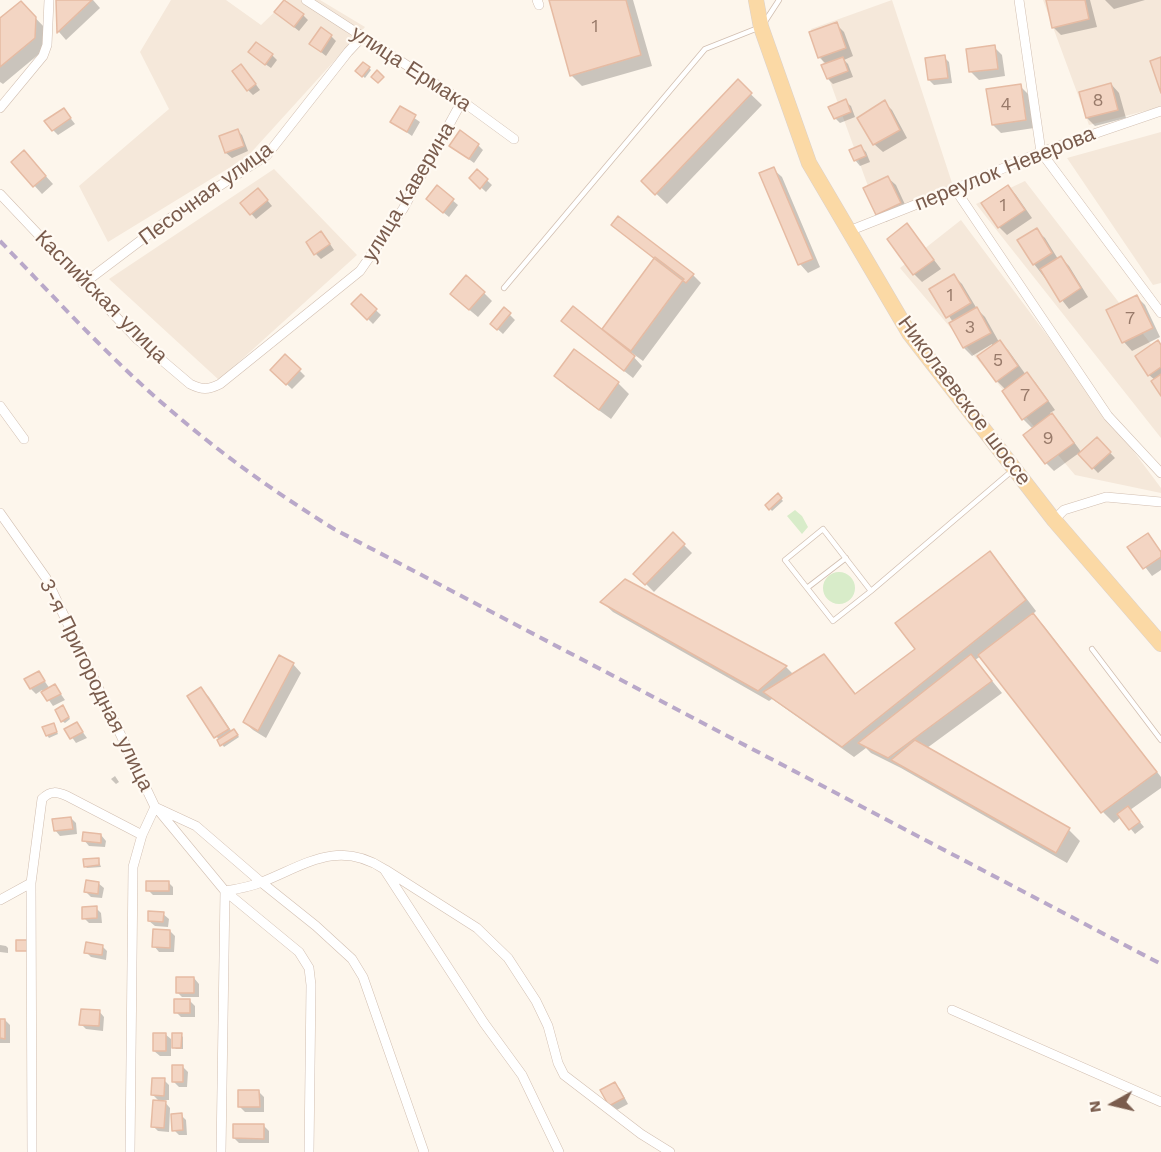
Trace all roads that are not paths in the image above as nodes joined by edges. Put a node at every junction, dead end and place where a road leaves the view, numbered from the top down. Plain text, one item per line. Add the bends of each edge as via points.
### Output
1 (49, 0) edge
2 (306, 0) edge
3 (756, 0) edge
4 (779, 0) edge
5 (1019, 0) edge
6 (761, 27) junction
7 (362, 37) junction
8 (462, 101) junction
9 (0, 108) edge
10 (1161, 111) edge
11 (514, 139) dead end
12 (1041, 152) junction
13 (955, 189) junction
14 (0, 194) edge
15 (849, 231) junction
16 (84, 284) junction
17 (504, 288) dead end
18 (1161, 291) edge
19 (1150, 296) junction
20 (1161, 313) edge
21 (209, 390) joint
22 (0, 406) edge
23 (24, 439) dead end
24 (1015, 468) junction
25 (1161, 473) edge
26 (1161, 502) edge
27 (0, 513) edge
28 (1054, 520) junction
29 (846, 558) junction
30 (807, 588) junction
31 (871, 591) junction
32 (1161, 644) edge
33 (1092, 649) dead end
34 (1161, 740) edge
35 (155, 807) junction
36 (142, 835) junction
37 (384, 869) junction
38 (261, 882) junction
39 (32, 883) junction
40 (225, 891) junction
41 (0, 900) edge
42 (952, 1010) dead end
43 (1161, 1102) edge
44 (32, 1152) edge
45 (130, 1152) edge
46 (221, 1152) edge
47 (309, 1152) edge
48 (424, 1152) edge
49 (559, 1152) edge
50 (670, 1152) edge

1 - 9 street via 43,56
2 - 7 street, улица Ермака
3 - 6 main road, Николаевское шоссе
4 - 6 lane
5 - 12 street
6 - 15 main road, Николаевское шоссе via 809,163
6 - 17 lane via 705,48
7 - 8 street, улица Ермака
7 - 16 street, Песочная улица via 267,155 173,216
8 - 11 street, улица Ермака
8 - 21 street, улица Каверина via 403,209 360,271
10 - 12 street, переулок Неверова
12 - 13 street, переулок Неверова
12 - 19 street
13 - 15 street, переулок Неверова
13 - 25 street via 1108,416
14 - 16 street, Каспийская улица
15 - 24 main road, Николаевское шоссе via 909,333
16 - 21 street, Каспийская улица via 137,339 190,384
18 - 19 street
19 - 20 street
22 - 23 street
24 - 28 main road, Николаевское шоссе
24 - 31 lane
26 - 28 street via 1106,497 1064,510
27 - 35 street, 3-я Пригородная улица via 46,579
28 - 32 main road, Николаевское шоссе
29 - 30 lane
29 - 30 lane via 823,530 784,560
29 - 31 lane
30 - 31 lane via 834,621
33 - 34 lane
35 - 36 street, 3-я Пригородная улица
35 - 38 street via 196,826
35 - 40 street
36 - 39 street via 67,796 49,793 42,799
36 - 45 street, 3-я Пригородная улица via 133,867
37 - 38 street via 355,856 330,856 316,858
37 - 49 street via 522,1075
37 - 50 street via 493,941 536,1001 564,1075
38 - 40 street
38 - 48 street via 352,959 363,977
39 - 41 street
39 - 44 street
40 - 46 street
40 - 47 street via 299,952 309,968
42 - 43 street

